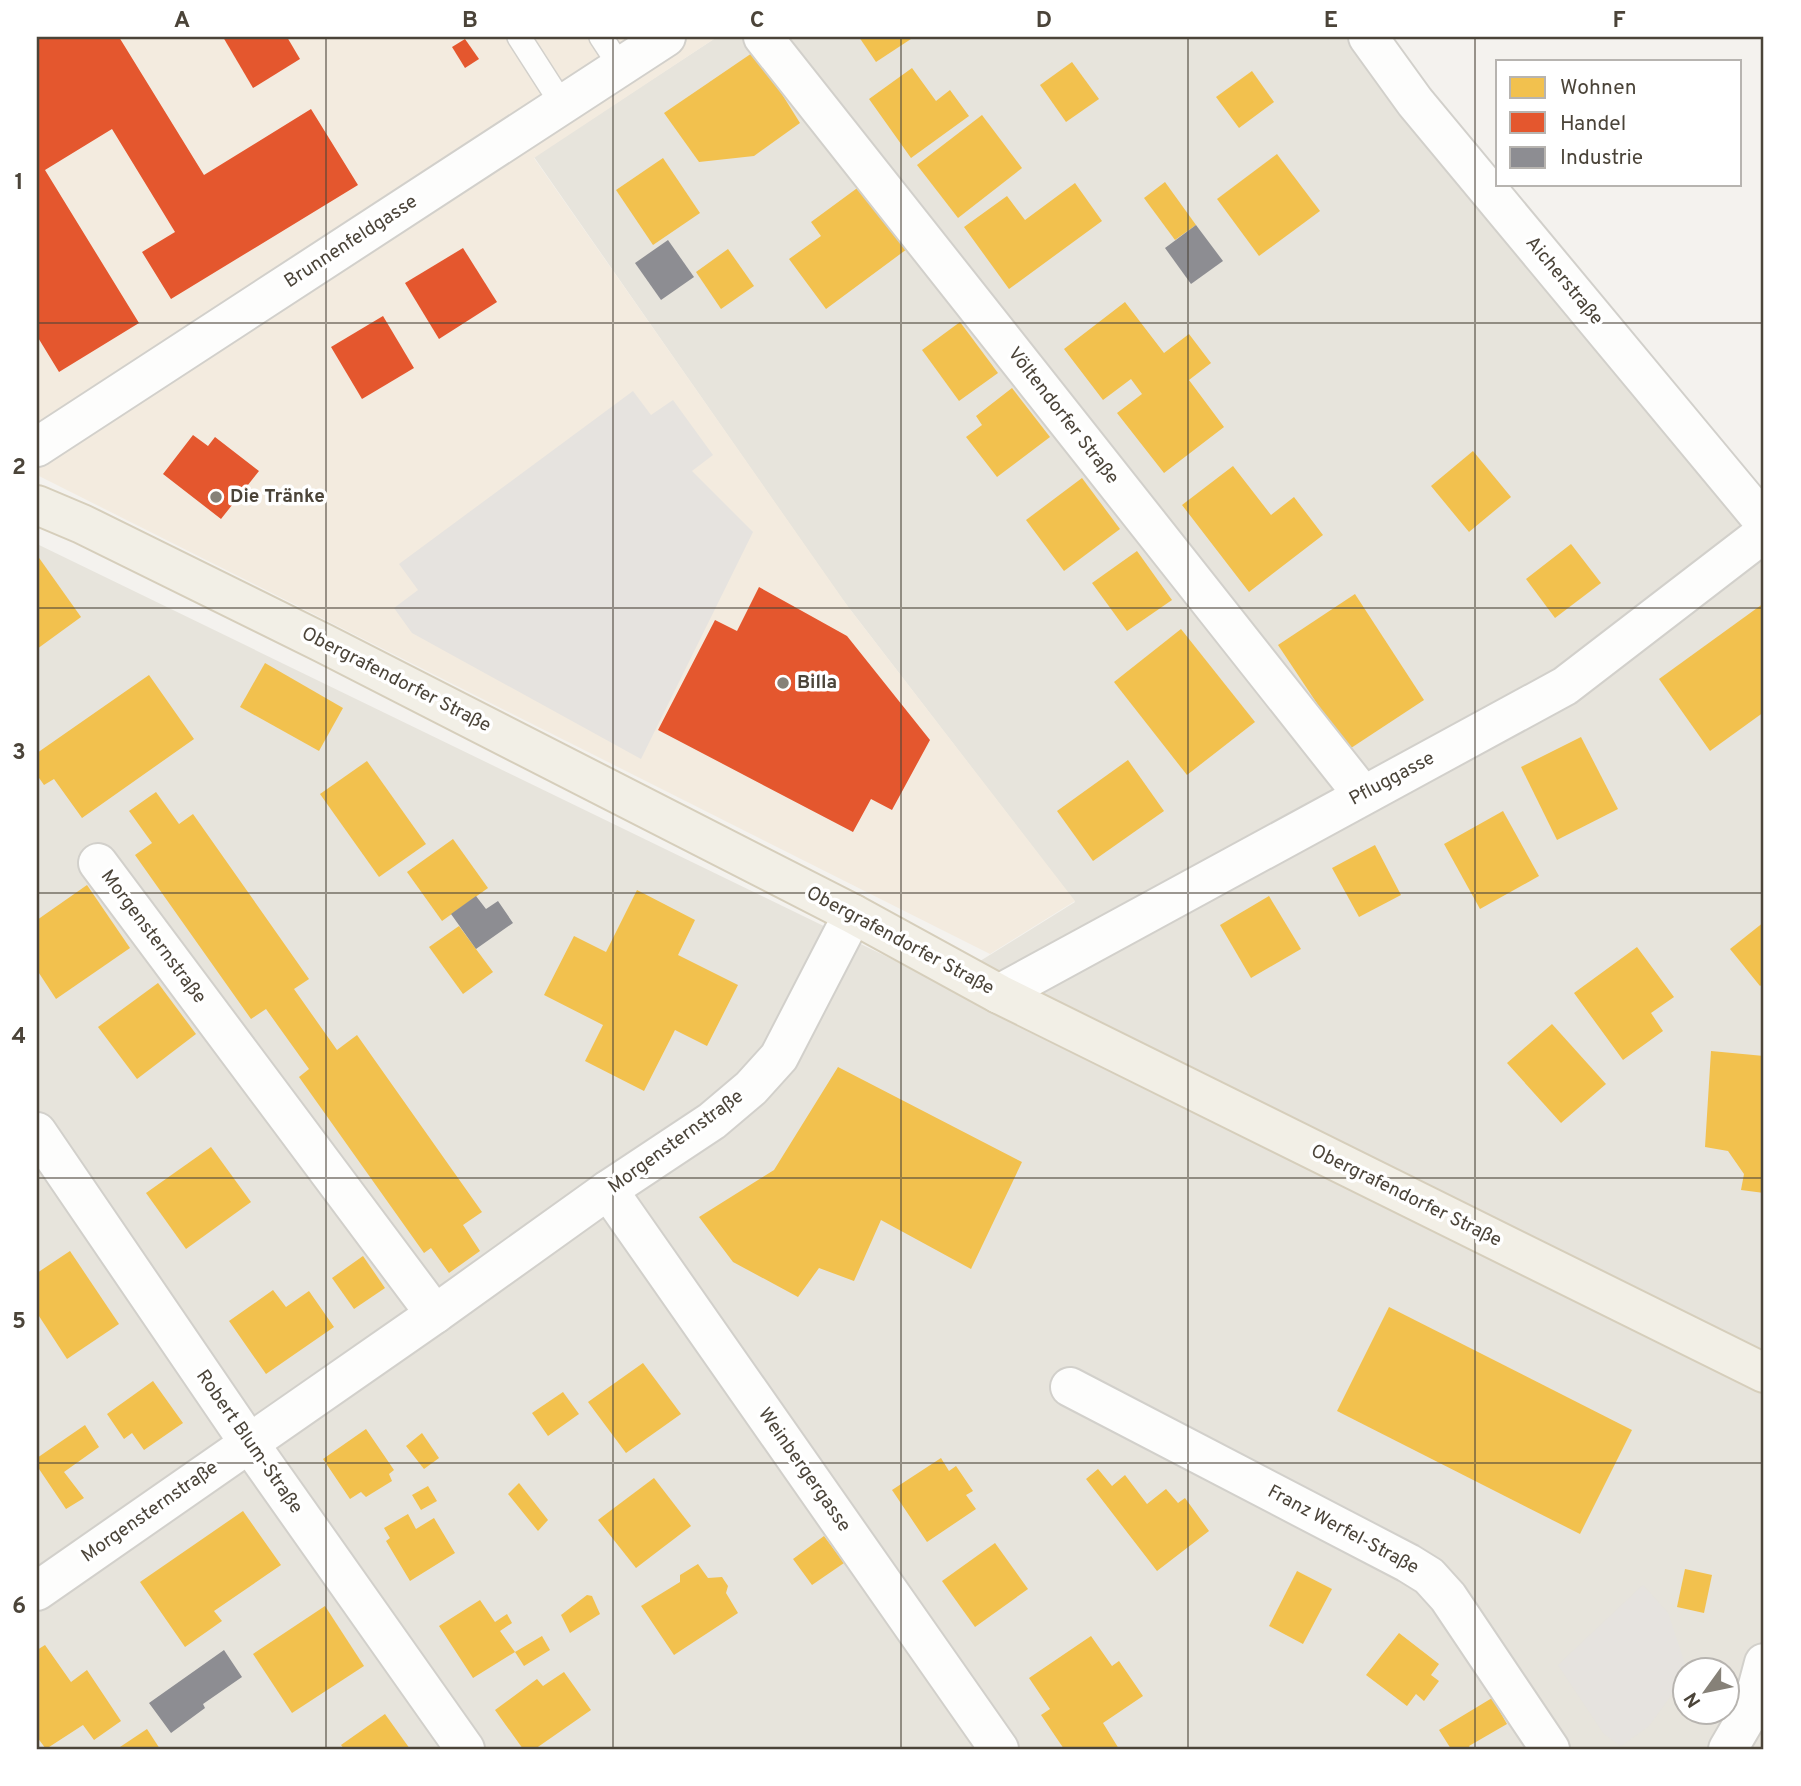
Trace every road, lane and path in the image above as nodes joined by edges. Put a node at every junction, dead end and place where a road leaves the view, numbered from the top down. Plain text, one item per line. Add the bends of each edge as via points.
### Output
1 (519, 37) edge
2 (666, 37) edge
3 (763, 37) edge
4 (1368, 37) edge
5 (611, 52) edge
6 (562, 104) junction
7 (37, 447) edge
8 (37, 505) edge
9 (1764, 522) edge
10 (1764, 533) edge
11 (1363, 795) junction
12 (98, 863) dead end
13 (853, 914) junction
14 (999, 994) junction
15 (37, 1132) edge
16 (608, 1190) junction
17 (435, 1314) junction
18 (1764, 1373) edge
19 (1070, 1387) dead end
20 (249, 1443) junction
21 (37, 1591) edge
22 (1764, 1663) edge
23 (1758, 1712) edge
24 (465, 1749) edge
25 (999, 1749) edge
26 (1550, 1749) edge
27 (1728, 1749) edge

1 - 6 lane
2 - 5 street, Brunnenfeldgasse
3 - 11 street, Völtendorfer Straße
4 - 9 street, Aicherstraße via 1415,102
5 - 6 street, Brunnenfeldgasse
6 - 7 street, Brunnenfeldgasse
8 - 13 main road, Obergrafendorfer Straße via 335,649
10 - 11 street, Pfluggasse via 1565,686
11 - 14 street, Pfluggasse
12 - 17 street, Morgensternstraße
13 - 14 main road, Obergrafendorfer Straße
13 - 16 street, Morgensternstraße via 779,1057 712,1121
14 - 18 main road, Obergrafendorfer Straße
15 - 20 street, Robert Blum-Straße
16 - 17 street, Morgensternstraße
16 - 25 street, Weinbergergasse
17 - 20 street, Morgensternstraße
19 - 26 street, Franz Werfel-Straße via 1429,1576 1448,1597
20 - 21 street, Morgensternstraße
20 - 24 street, Robert Blum-Straße
22 - 23 street
23 - 27 street

